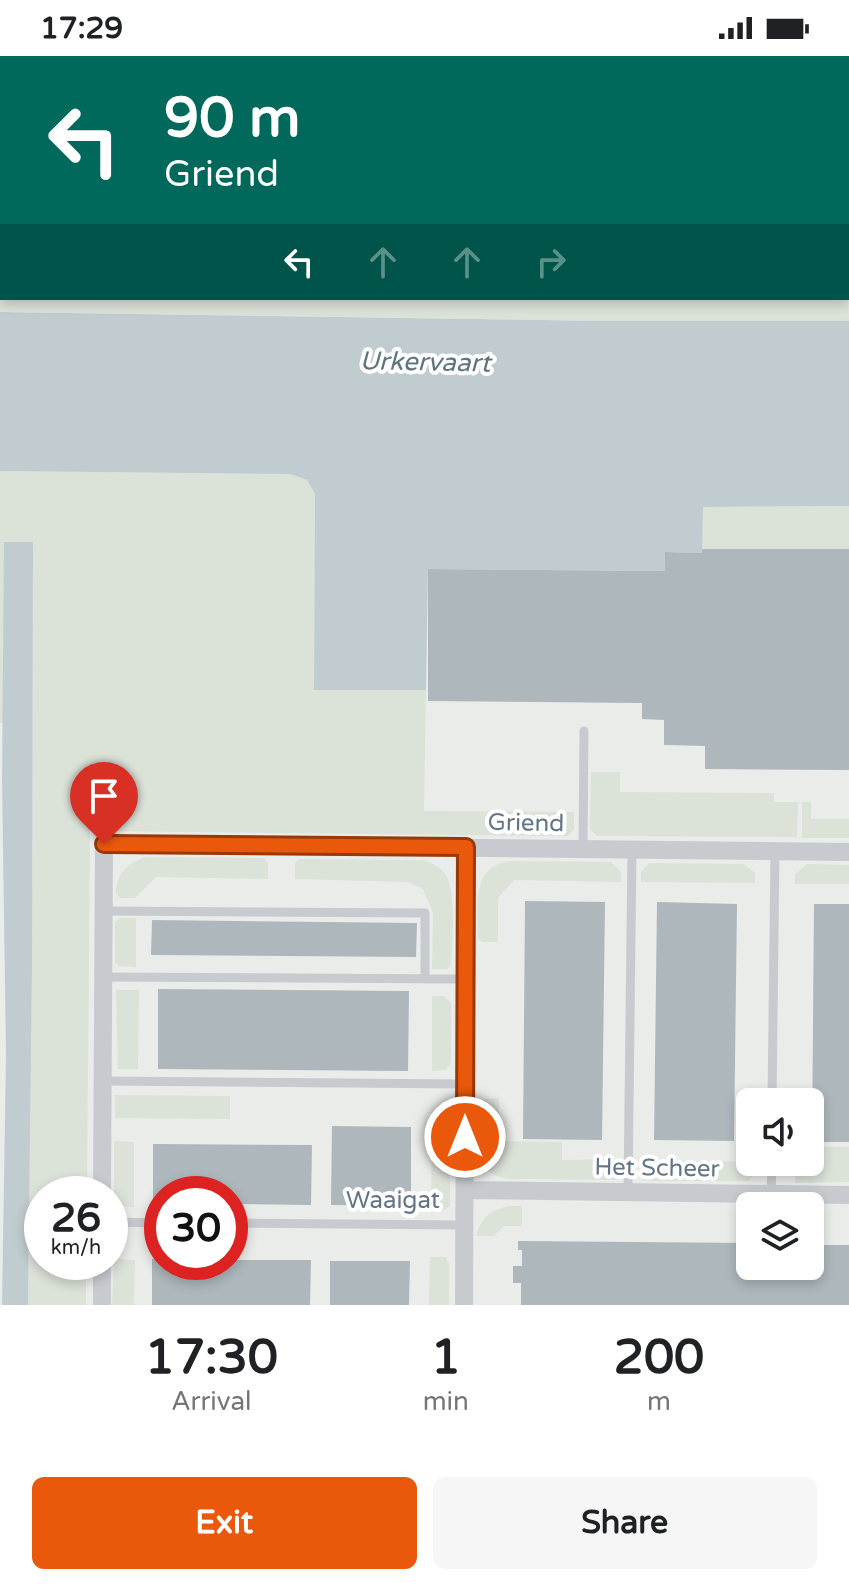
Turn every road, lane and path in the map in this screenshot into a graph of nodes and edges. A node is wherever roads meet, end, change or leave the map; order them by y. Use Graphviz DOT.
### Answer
graph roads {
  1 [pos="584,731"];
  2 [pos="466,847"];
  3 [pos="583,848"];
  4 [pos="632,849"];
  5 [pos="775,851"];
  6 [pos="849,852"];
  7 [pos="103,911"];
  8 [pos="103,977"];
  9 [pos="425,979"];
  10 [pos="466,979"];
  11 [pos="103,1081"];
  12 [pos="465,1084"];
  13 [pos="772,1088"];
  14 [pos="102,1176"];
  15 [pos="465,1190"];
  16 [pos="628,1192"];
  17 [pos="736,1194"];
  18 [pos="824,1195"];
  19 [pos="849,1195"];
  20 [pos="248,1223"];
  21 [pos="465,1225"];
  22 [pos="102,1280"];
  23 [pos="102,1305"];
  24 [pos="464,1305"];
  1 -- 3 [label="lane"];
  2 -- 3 [label="street, Griend"];
  2 -- 7 [label="street, Griend"];
  2 -- 10 [label="street, Waaigat"];
  3 -- 4 [label="street, Griend"];
  4 -- 5 [label="street, Griend"];
  4 -- 16 [label="lane"];
  5 -- 6 [label="street, Griend"];
  5 -- 13 [label="lane"];
  7 -- 8 [label="street, Griend"];
  7 -- 9 [label="lane"];
  8 -- 9 [label="lane"];
  8 -- 11 [label="street, Griend"];
  9 -- 10 [label="lane"];
  10 -- 12 [label="street, Waaigat"];
  11 -- 12 [label="lane"];
  11 -- 14 [label="street, Griend"];
  12 -- 15 [label="street, Waaigat"];
  15 -- 16 [label="street, Het Scheer"];
  15 -- 21 [label="street, Waaigat"];
  16 -- 17 [label="street, Het Scheer"];
  18 -- 19 [label="street, Het Scheer"];
  20 -- 21 [label="lane, Waaigat"];
  21 -- 24 [label="street, Waaigat"];
  22 -- 23 [label="street"];
}
